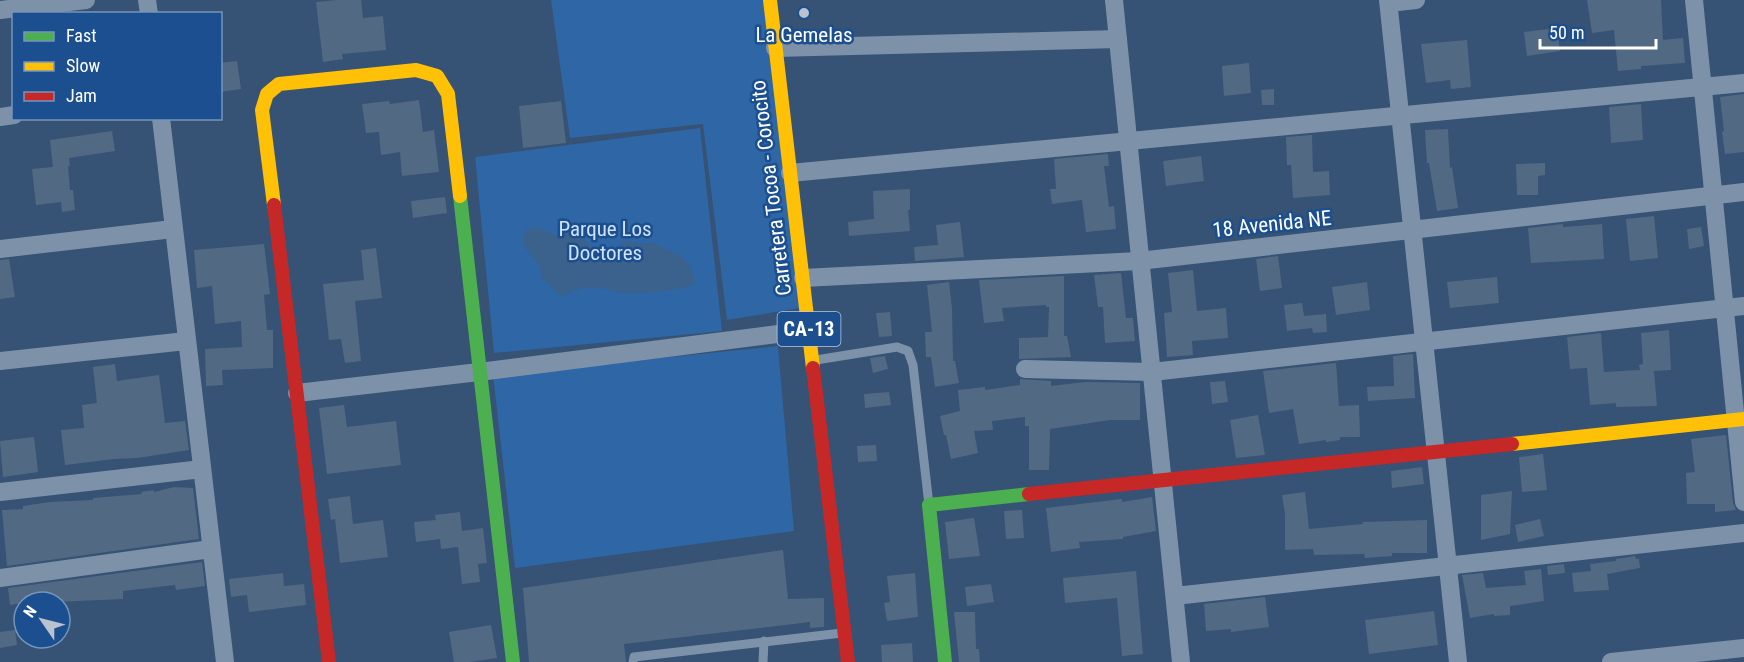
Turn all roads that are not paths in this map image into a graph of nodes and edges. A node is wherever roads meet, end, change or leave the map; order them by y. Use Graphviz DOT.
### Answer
graph roads {
  1 [pos="86,0"];
  2 [pos="770,0"];
  3 [pos="1114,0"];
  4 [pos="1416,0"];
  5 [pos="1694,0"];
  6 [pos="1388,1"];
  7 [pos="0,10"];
  8 [pos="1118,39"];
  9 [pos="775,48"];
  10 [pos="1744,83"];
  11 [pos="1704,88"];
  12 [pos="1401,116"];
  13 [pos="161,120"];
  14 [pos="1128,142"];
  15 [pos="790,173"];
  16 [pos="1744,192"];
  17 [pos="1714,195"];
  18 [pos="173,229"];
  19 [pos="1413,231"];
  20 [pos="0,249"];
  21 [pos="1139,261"];
  22 [pos="803,278"];
  23 [pos="1744,306"];
  24 [pos="1726,308"];
  25 [pos="809,330"];
  26 [pos="186,341"];
  27 [pos="1424,341"];
  28 [pos="0,361"];
  29 [pos="812,361"];
  30 [pos="1024,369"];
  31 [pos="479,372"];
  32 [pos="1152,372"];
  33 [pos="297,393"];
  34 [pos="1740,420"];
  35 [pos="1436,452"];
  36 [pos="202,469"];
  37 [pos="1162,480"];
  38 [pos="0,492"];
  39 [pos="1744,502"];
  40 [pos="929,505"];
  41 [pos="1744,533"];
  42 [pos="211,549"];
  43 [pos="1448,566"];
  44 [pos="0,578"];
  45 [pos="1175,596"];
  46 [pos="844,632"];
  47 [pos="764,641"];
  48 [pos="1744,648"];
  49 [pos="847,661"];
  50 [pos="225,662"];
  51 [pos="329,662"];
  52 [pos="513,662"];
  53 [pos="633,662"];
  54 [pos="763,662"];
  55 [pos="945,662"];
  56 [pos="1181,662"];
  57 [pos="1458,662"];
  58 [pos="1611,662"];
  1 -- 7 [label="street"];
  2 -- 9 [label="street, Carretera Tocoa - Corocito / CA-13"];
  3 -- 8 [label="street"];
  4 -- 6 [label="street"];
  5 -- 11 [label="street"];
  6 -- 12 [label="street"];
  8 -- 9 [label="street"];
  8 -- 14 [label="street"];
  9 -- 15 [label="street, Carretera Tocoa - Corocito / CA-13"];
  10 -- 11 [label="street"];
  11 -- 12 [label="street"];
  11 -- 17 [label="street"];
  12 -- 14 [label="street"];
  12 -- 19 [label="street"];
  13 -- 18 [label="street"];
  14 -- 15 [label="street"];
  14 -- 21 [label="street"];
  15 -- 22 [label="street, Carretera Tocoa - Corocito / CA-13"];
  16 -- 17 [label="street, 18 Avenida NE"];
  17 -- 19 [label="street, 18 Avenida NE"];
  17 -- 24 [label="street"];
  18 -- 20 [label="street"];
  18 -- 26 [label="street"];
  19 -- 21 [label="street, 18 Avenida NE"];
  19 -- 27 [label="street"];
  21 -- 22 [label="street, 18 Avenida NE"];
  21 -- 32 [label="street"];
  22 -- 25 [label="street, Carretera Tocoa - Corocito / CA-13"];
  23 -- 24 [label="street"];
  24 -- 27 [label="street"];
  24 -- 34 [label="street"];
  25 -- 29 [label="street, Carretera Tocoa - Corocito / CA-13"];
  25 -- 31 [label="street"];
  26 -- 28 [label="street"];
  26 -- 36 [label="street"];
  27 -- 32 [label="street"];
  27 -- 35 [label="street"];
  29 -- 40 [label="lane"];
  29 -- 46 [label="street, Carretera Tocoa - Corocito / CA-13"];
  30 -- 32 [label="street"];
  31 -- 33 [label="street"];
  31 -- 33 [label="street"];
  31 -- 52 [label="street"];
  32 -- 37 [label="street"];
  33 -- 51 [label="street"];
  34 -- 35 [label="street"];
  34 -- 39 [label="street"];
  35 -- 37 [label="street"];
  35 -- 43 [label="street"];
  36 -- 38 [label="street"];
  36 -- 42 [label="street"];
  37 -- 40 [label="street"];
  37 -- 45 [label="street"];
  40 -- 55 [label="street"];
  41 -- 43 [label="street"];
  42 -- 44 [label="street"];
  42 -- 50 [label="street"];
  43 -- 45 [label="street"];
  43 -- 57 [label="street"];
  45 -- 56 [label="street"];
  46 -- 47 [label="lane"];
  46 -- 49 [label="street, Carretera Tocoa - Corocito / CA-13"];
  47 -- 53 [label="lane"];
  47 -- 54 [label="lane"];
  48 -- 58 [label="street"];
}
